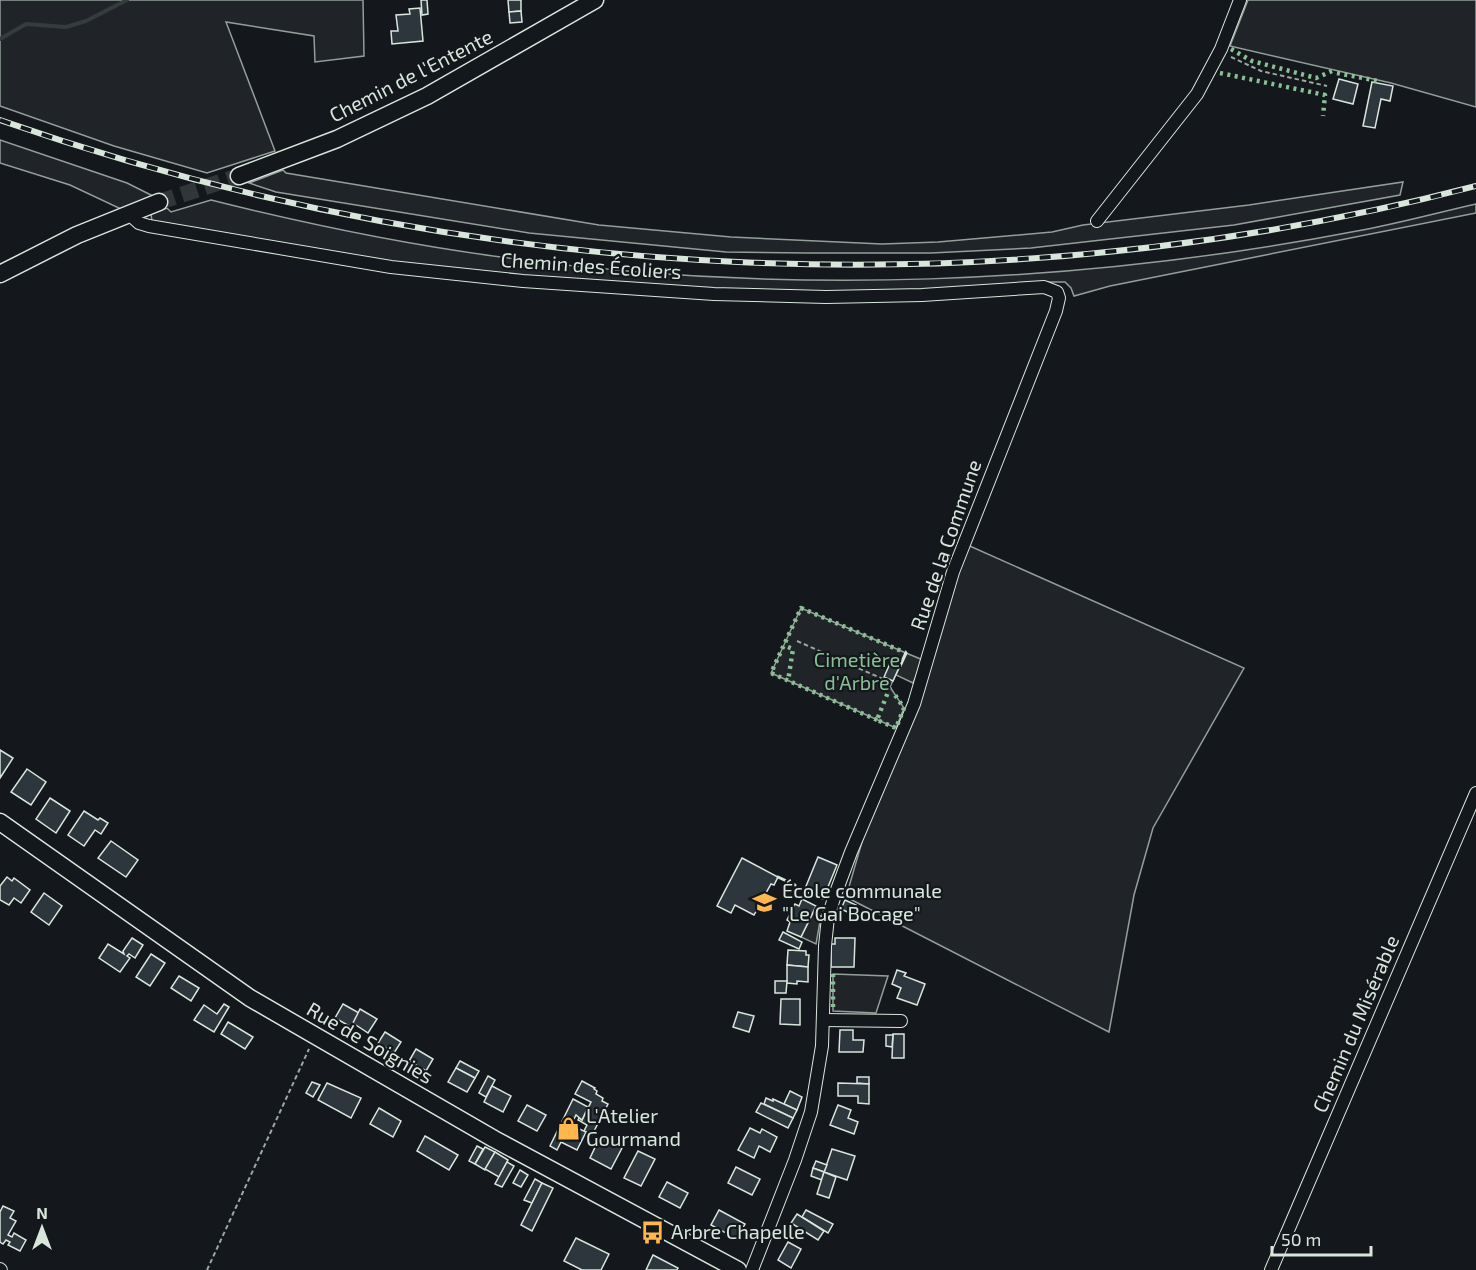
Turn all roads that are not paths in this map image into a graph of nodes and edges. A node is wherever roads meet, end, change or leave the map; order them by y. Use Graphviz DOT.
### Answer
graph roads {
  1 [pos="595,0"];
  2 [pos="1240,0"];
  3 [pos="239,176"];
  4 [pos="159,202"];
  5 [pos="129,214"];
  6 [pos="1097,221"];
  7 [pos="0,274"];
  8 [pos="1057,292"];
  9 [pos="1476,793"];
  10 [pos="0,822"];
  11 [pos="823,1020"];
  12 [pos="901,1021"];
  13 [pos="738,1270"];
  14 [pos="752,1270"];
  15 [pos="1271,1270"];
  1 -- 3 [label="street, Chemin de l'Entente"];
  2 -- 6 [label="street"];
  4 -- 5 [label="street"];
  5 -- 7 [label="street"];
  5 -- 8 [label="street, Chemin des Écoliers"];
  8 -- 11 [label="street, Rue de la Commune"];
  9 -- 15 [label="street, Chemin du Misérable"];
  10 -- 13 [label="street, Rue de Soignies"];
  11 -- 12 [label="street"];
  11 -- 14 [label="street, Rue de la Commune"];
}
